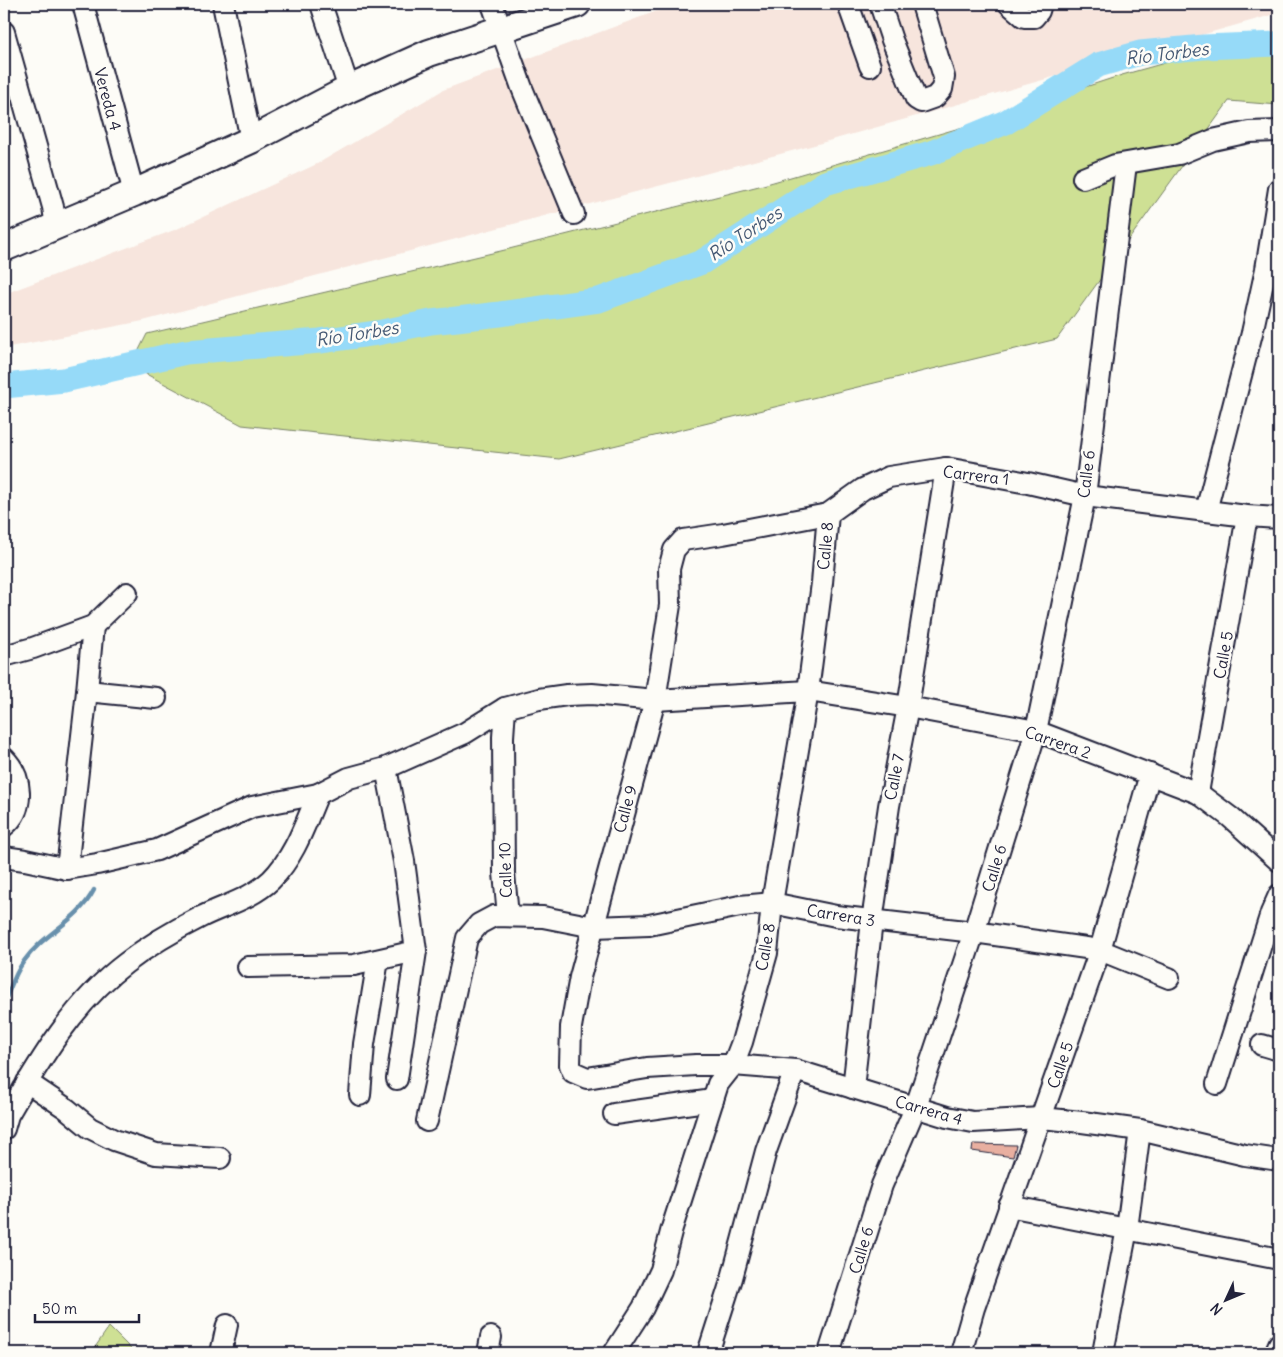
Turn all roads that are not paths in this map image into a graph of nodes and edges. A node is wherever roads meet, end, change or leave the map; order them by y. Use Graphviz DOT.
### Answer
graph roads {
  1 [pos="83,4"];
  2 [pos="223,4"];
  3 [pos="321,4"];
  4 [pos="492,4"];
  5 [pos="577,4"];
  6 [pos="848,4"];
  7 [pos="880,4"];
  8 [pos="922,4"];
  9 [pos="1009,4"];
  10 [pos="1041,4"];
  11 [pos="500,29"];
  12 [pos="4,32"];
  13 [pos="870,66"];
  14 [pos="349,89"];
  15 [pos="1279,132"];
  16 [pos="251,140"];
  17 [pos="1126,164"];
  18 [pos="1083,178"];
  19 [pos="1279,189"];
  20 [pos="134,193"];
  21 [pos="574,214"];
  22 [pos="56,227"];
  23 [pos="4,247"];
  24 [pos="946,468"];
  25 [pos="1085,496"];
  26 [pos="1206,510"];
  27 [pos="828,514"];
  28 [pos="1247,516"];
  29 [pos="1279,518"];
  30 [pos="683,540"];
  31 [pos="127,592"];
  32 [pos="93,626"];
  33 [pos="4,656"];
  34 [pos="88,691"];
  35 [pos="808,691"];
  36 [pos="156,698"];
  37 [pos="655,700"];
  38 [pos="908,707"];
  39 [pos="505,708"];
  40 [pos="1036,731"];
  41 [pos="4,758"];
  42 [pos="386,768"];
  43 [pos="1150,774"];
  44 [pos="1198,793"];
  45 [pos="318,794"];
  46 [pos="4,826"];
  47 [pos="4,857"];
  48 [pos="1279,861"];
  49 [pos="66,869"];
  50 [pos="1279,896"];
  51 [pos="772,903"];
  52 [pos="508,916"];
  53 [pos="872,921"];
  54 [pos="594,927"];
  55 [pos="974,932"];
  56 [pos="1100,950"];
  57 [pos="416,951"];
  58 [pos="378,960"];
  59 [pos="248,967"];
  60 [pos="1170,978"];
  61 [pos="733,1065"];
  62 [pos="795,1070"];
  63 [pos="579,1075"];
  64 [pos="397,1078"];
  65 [pos="27,1082"];
  66 [pos="1218,1084"];
  67 [pos="853,1088"];
  68 [pos="360,1095"];
  69 [pos="713,1100"];
  70 [pos="916,1106"];
  71 [pos="614,1114"];
  72 [pos="1041,1118"];
  73 [pos="427,1121"];
  74 [pos="4,1129"];
  75 [pos="1140,1130"];
  76 [pos="220,1158"];
  77 [pos="1279,1160"];
  78 [pos="1009,1206"];
  79 [pos="1127,1230"];
  80 [pos="1279,1259"];
  81 [pos="227,1325"];
  82 [pos="1279,1344"];
  83 [pos="220,1353"];
  84 [pos="614,1353"];
  85 [pos="708,1353"];
  86 [pos="829,1353"];
  87 [pos="961,1353"];
  88 [pos="1103,1353"];
  89 [pos="1275,1353"];
  1 -- 20 [label="street, Vereda 4"];
  2 -- 16 [label="street"];
  3 -- 14 [label="street"];
  4 -- 11 [label="street"];
  5 -- 11 [label="main road"];
  6 -- 13 [label="street"];
  7 -- 8 [label="street"];
  9 -- 10 [label="street"];
  11 -- 14 [label="main road"];
  11 -- 21 [label="street"];
  12 -- 22 [label="street"];
  14 -- 16 [label="main road"];
  15 -- 17 [label="street"];
  16 -- 20 [label="main road"];
  17 -- 18 [label="street"];
  17 -- 25 [label="street, Calle 6"];
  19 -- 26 [label="street"];
  20 -- 22 [label="main road"];
  22 -- 23 [label="main road"];
  24 -- 25 [label="street, Carrera 1"];
  24 -- 27 [label="street, Carrera 1"];
  24 -- 38 [label="street, Calle 7"];
  25 -- 26 [label="street, Carrera 1"];
  25 -- 40 [label="street, Calle 6"];
  26 -- 28 [label="street, Carrera 1"];
  27 -- 30 [label="street, Carrera 1"];
  27 -- 35 [label="street, Calle 8"];
  28 -- 29 [label="street, Carrera 1"];
  28 -- 44 [label="street, Calle 5"];
  30 -- 37 [label="street, Calle 9"];
  31 -- 32 [label="street"];
  32 -- 33 [label="street"];
  32 -- 34 [label="street"];
  34 -- 36 [label="street"];
  34 -- 49 [label="street"];
  35 -- 37 [label="street, Carrera 2"];
  35 -- 38 [label="street, Carrera 2"];
  35 -- 51 [label="street, Calle 8"];
  37 -- 39 [label="street, Carrera 2"];
  37 -- 54 [label="street, Calle 9"];
  38 -- 40 [label="street, Carrera 2"];
  38 -- 53 [label="street, Calle 7"];
  39 -- 42 [label="street"];
  39 -- 52 [label="street, Calle 10"];
  40 -- 43 [label="street, Carrera 2"];
  40 -- 55 [label="street, Calle 6"];
  41 -- 46 [label="street"];
  42 -- 45 [label="street"];
  42 -- 57 [label="street"];
  43 -- 44 [label="street, Carrera 2"];
  43 -- 56 [label="street, Calle 5"];
  44 -- 48 [label="street, Carrera 2"];
  45 -- 49 [label="street"];
  45 -- 65 [label="street"];
  47 -- 49 [label="street"];
  50 -- 66 [label="street"];
  51 -- 53 [label="street, Carrera 3"];
  51 -- 54 [label="street, Carrera 3"];
  51 -- 61 [label="street, Calle 8"];
  52 -- 54 [label="street, Carrera 3"];
  52 -- 73 [label="street, Calle 10"];
  53 -- 55 [label="street, Carrera 3"];
  53 -- 67 [label="street, Calle 7"];
  54 -- 63 [label="street, Calle 9"];
  55 -- 56 [label="street, Carrera 3"];
  55 -- 70 [label="street, Calle 6"];
  56 -- 60 [label="street, Carrera 3"];
  56 -- 72 [label="street, Calle 5"];
  57 -- 58 [label="street"];
  57 -- 64 [label="street"];
  58 -- 59 [label="street"];
  58 -- 68 [label="street"];
  61 -- 62 [label="street, Carrera 4"];
  61 -- 63 [label="street, Carrera 4"];
  61 -- 69 [label="street, Calle 8"];
  62 -- 67 [label="street, Carrera 4"];
  62 -- 85 [label="street"];
  65 -- 74 [label="street"];
  65 -- 76 [label="street"];
  67 -- 70 [label="street, Carrera 4"];
  69 -- 71 [label="street"];
  69 -- 84 [label="street, Calle 8"];
  70 -- 72 [label="street, Carrera 4"];
  70 -- 86 [label="street, Calle 6"];
  72 -- 75 [label="street, Carrera 4"];
  72 -- 78 [label="street, Calle 5"];
  75 -- 77 [label="street, Carrera 4"];
  75 -- 79 [label="street"];
  78 -- 79 [label="street"];
  78 -- 87 [label="street, Calle 5"];
  79 -- 80 [label="street"];
  79 -- 88 [label="street"];
  81 -- 83 [label="street"];
  82 -- 89 [label="street"];
}
